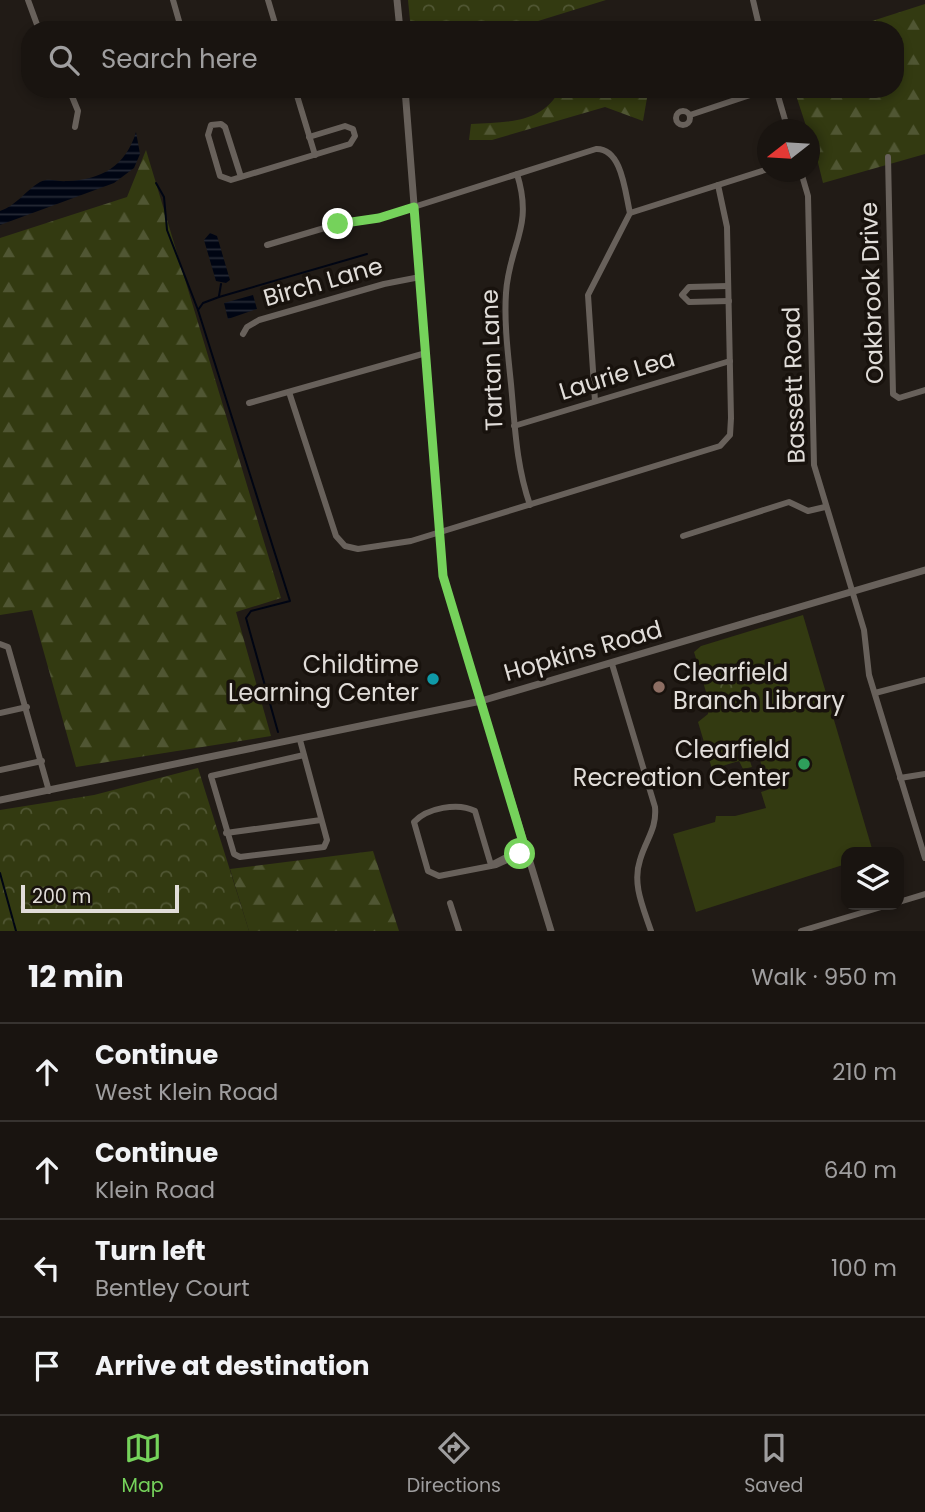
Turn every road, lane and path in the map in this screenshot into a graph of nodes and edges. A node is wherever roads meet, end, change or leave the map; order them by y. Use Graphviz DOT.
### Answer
graph roads {
  1 [pos="28,0"];
  2 [pos="173,0"];
  3 [pos="268,0"];
  4 [pos="397,0"];
  5 [pos="753,0"];
  6 [pos="36,21"];
  7 [pos="178,21"];
  8 [pos="274,21"];
  9 [pos="399,21"];
  10 [pos="758,21"];
  11 [pos="73,98"];
  12 [pos="298,98"];
  13 [pos="406,98"];
  14 [pos="741,98"];
  15 [pos="779,98"];
  16 [pos="690,115"];
  17 [pos="785,119"];
  18 [pos="75,127"];
  19 [pos="309,137"];
  20 [pos="315,155"];
  21 [pos="888,157"];
  22 [pos="757,173"];
  23 [pos="517,174"];
  24 [pos="241,177"];
  25 [pos="804,182"];
  26 [pos="718,185"];
  27 [pos="414,207"];
  28 [pos="630,213"];
  29 [pos="267,245"];
  30 [pos="420,278"];
  31 [pos="729,286"];
  32 [pos="729,301"];
  33 [pos="243,334"];
  34 [pos="426,353"];
  35 [pos="730,361"];
  36 [pos="925,390"];
  37 [pos="289,391"];
  38 [pos="595,401"];
  39 [pos="249,403"];
  40 [pos="514,426"];
  41 [pos="530,505"];
  42 [pos="825,507"];
  43 [pos="440,533"];
  44 [pos="683,536"];
  45 [pos="925,570"];
  46 [pos="852,592"];
  47 [pos="0,644"];
  48 [pos="612,664"];
  49 [pos="925,680"];
  50 [pos="874,693"];
  51 [pos="481,701"];
  52 [pos="27,708"];
  53 [pos="0,713"];
  54 [pos="300,740"];
  55 [pos="304,755"];
  56 [pos="42,761"];
  57 [pos="0,770"];
  58 [pos="925,774"];
  59 [pos="900,778"];
  60 [pos="49,791"];
  61 [pos="0,800"];
  62 [pos="321,820"];
  63 [pos="226,833"];
  64 [pos="523,853"];
  65 [pos="925,858"];
  66 [pos="491,865"];
  67 [pos="925,894"];
  68 [pos="904,900"];
  69 [pos="450,903"];
  70 [pos="871,910"];
  71 [pos="459,931"];
  72 [pos="551,931"];
  73 [pos="650,931"];
  74 [pos="801,931"];
  1 -- 6 [label="street"];
  2 -- 7 [label="street"];
  3 -- 8 [label="street"];
  4 -- 9 [label="street"];
  5 -- 10 [label="street"];
  11 -- 18 [label="street"];
  12 -- 19 [label="street"];
  13 -- 27 [label="street"];
  14 -- 16 [label="street"];
  15 -- 17 [label="street"];
  19 -- 20 [label="street"];
  19 -- 20 [label="street"];
  20 -- 24 [label="street"];
  21 -- 36 [label="street, Oakbrook Drive"];
  22 -- 26 [label="street"];
  23 -- 27 [label="street"];
  23 -- 28 [label="street"];
  23 -- 40 [label="street, Tartan Lane"];
  24 -- 24 [label="street"];
  25 -- 42 [label="street, Bassett Road"];
  26 -- 28 [label="street"];
  26 -- 31 [label="street"];
  27 -- 29 [label="street"];
  27 -- 30 [label="street"];
  28 -- 38 [label="street"];
  30 -- 33 [label="street, Birch Lane"];
  30 -- 34 [label="street"];
  31 -- 32 [label="street"];
  31 -- 32 [label="street"];
  32 -- 35 [label="street"];
  34 -- 37 [label="street"];
  34 -- 43 [label="street"];
  35 -- 38 [label="street, Laurie Lea"];
  35 -- 41 [label="street"];
  37 -- 39 [label="street"];
  37 -- 43 [label="street"];
  38 -- 40 [label="street, Laurie Lea"];
  40 -- 41 [label="street, Tartan Lane"];
  41 -- 43 [label="street"];
  42 -- 44 [label="street"];
  42 -- 46 [label="street, Bassett Road"];
  43 -- 51 [label="street"];
  45 -- 46 [label="street, Hopkins Road"];
  46 -- 48 [label="street, Hopkins Road"];
  46 -- 50 [label="street, Bassett Road"];
  47 -- 52 [label="street"];
  48 -- 51 [label="street, Hopkins Road"];
  48 -- 73 [label="street"];
  49 -- 50 [label="street"];
  50 -- 59 [label="street, Bassett Road"];
  51 -- 54 [label="street, Hopkins Road"];
  51 -- 64 [label="street"];
  52 -- 53 [label="street"];
  52 -- 56 [label="street"];
  54 -- 55 [label="street"];
  54 -- 60 [label="street, Hopkins Road"];
  55 -- 62 [label="street"];
  55 -- 63 [label="street"];
  56 -- 57 [label="street"];
  56 -- 60 [label="street"];
  58 -- 59 [label="street"];
  59 -- 65 [label="street, Bassett Road"];
  60 -- 61 [label="street, Hopkins Road"];
  62 -- 63 [label="street"];
  62 -- 63 [label="street"];
  64 -- 66 [label="street"];
  64 -- 72 [label="street"];
  66 -- 66 [label="street"];
  67 -- 68 [label="street"];
  69 -- 71 [label="street"];
  70 -- 74 [label="street"];
}
